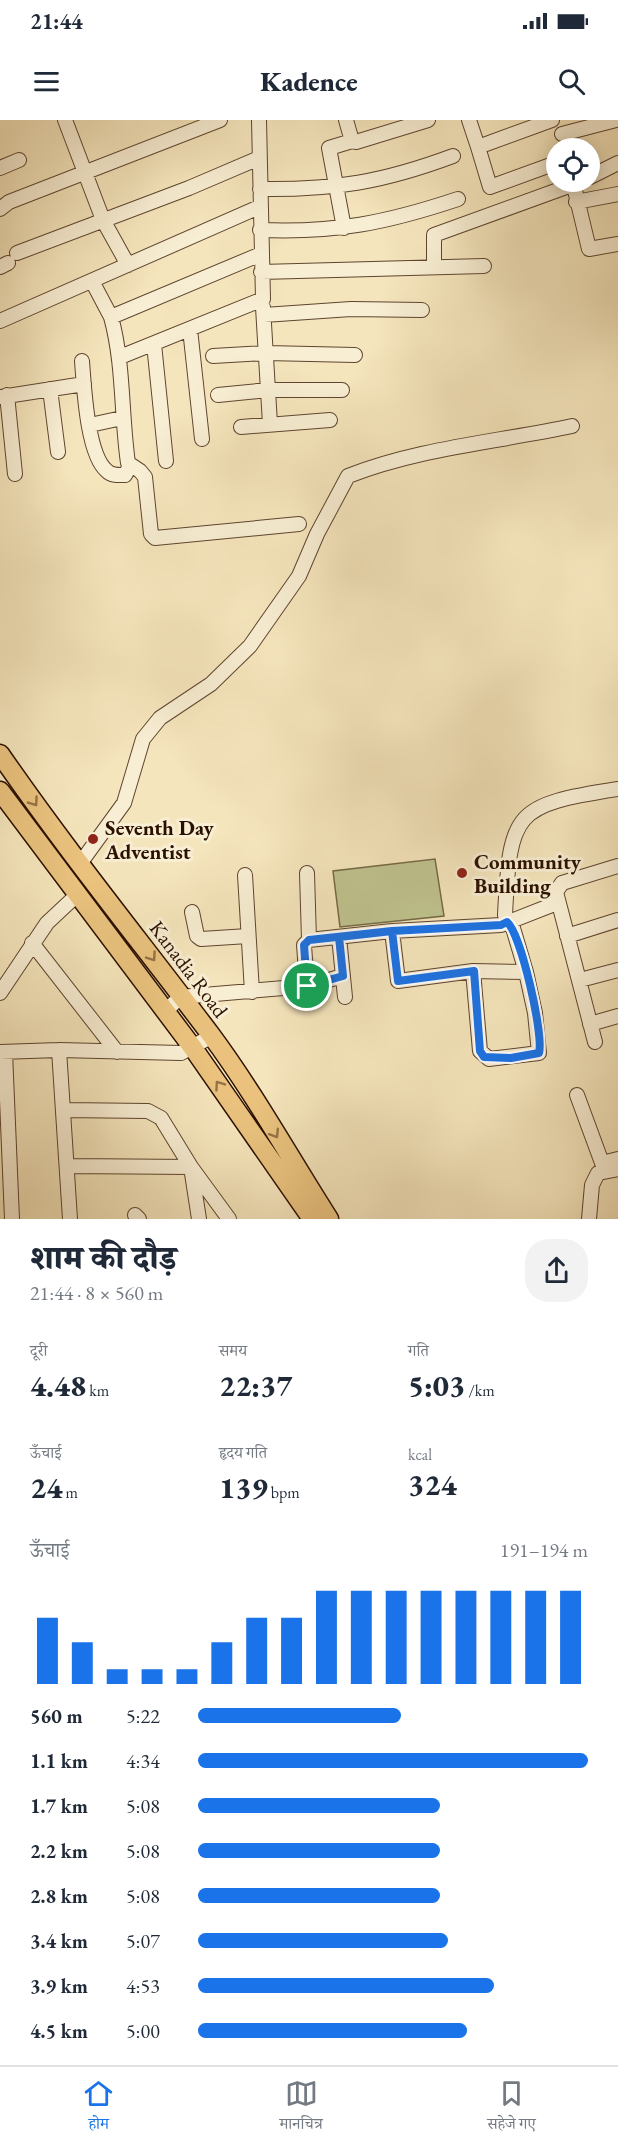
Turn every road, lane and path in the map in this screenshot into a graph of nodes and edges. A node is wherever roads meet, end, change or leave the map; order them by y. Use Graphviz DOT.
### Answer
graph roads {
  1 [pos="65,120"];
  2 [pos="220,120"];
  3 [pos="259,120"];
  4 [pos="346,120"];
  5 [pos="428,120"];
  6 [pos="469,120"];
  7 [pos="552,120"];
  8 [pos="616,120"];
  9 [pos="560,127"];
  10 [pos="351,141"];
  11 [pos="478,147"];
  12 [pos="453,156"];
  13 [pos="259,158"];
  14 [pos="19,160"];
  15 [pos="618,163"];
  16 [pos="546,167"];
  17 [pos="0,168"];
  18 [pos="600,172"];
  19 [pos="85,173"];
  20 [pos="335,188"];
  21 [pos="260,189"];
  22 [pos="551,192"];
  23 [pos="576,192"];
  24 [pos="618,194"];
  25 [pos="458,199"];
  26 [pos="576,202"];
  27 [pos="259,207"];
  28 [pos="0,209"];
  29 [pos="103,220"];
  30 [pos="344,228"];
  31 [pos="260,230"];
  32 [pos="618,244"];
  33 [pos="261,254"];
  34 [pos="8,261"];
  35 [pos="128,265"];
  36 [pos="434,266"];
  37 [pos="484,266"];
  38 [pos="261,272"];
  39 [pos="92,281"];
  40 [pos="263,299"];
  41 [pos="422,310"];
  42 [pos="264,315"];
  43 [pos="111,316"];
  44 [pos="0,321"];
  45 [pos="190,329"];
  46 [pos="154,344"];
  47 [pos="266,353"];
  48 [pos="355,355"];
  49 [pos="213,356"];
  50 [pos="120,357"];
  51 [pos="82,361"];
  52 [pos="84,384"];
  53 [pos="50,389"];
  54 [pos="268,390"];
  55 [pos="342,390"];
  56 [pos="218,395"];
  57 [pos="4,396"];
  58 [pos="122,418"];
  59 [pos="330,420"];
  60 [pos="90,424"];
  61 [pos="270,424"];
  62 [pos="572,426"];
  63 [pos="241,427"];
  64 [pos="202,439"];
  65 [pos="58,452"];
  66 [pos="166,461"];
  67 [pos="130,466"];
  68 [pos="15,474"];
  69 [pos="299,524"];
  70 [pos="0,754"];
  71 [pos="618,789"];
  72 [pos="0,791"];
  73 [pos="79,865"];
  74 [pos="618,866"];
  75 [pos="307,873"];
  76 [pos="245,874"];
  77 [pos="78,894"];
  78 [pos="557,903"];
  79 [pos="192,912"];
  80 [pos="618,920"];
  81 [pos="507,922"];
  82 [pos="392,931"];
  83 [pos="248,936"];
  84 [pos="567,936"];
  85 [pos="339,937"];
  86 [pos="309,940"];
  87 [pos="32,943"];
  88 [pos="618,970"];
  89 [pos="474,971"];
  90 [pos="526,972"];
  91 [pos="343,976"];
  92 [pos="580,980"];
  93 [pos="307,986"];
  94 [pos="252,992"];
  95 [pos="0,993"];
  96 [pos="180,997"];
  97 [pos="345,998"];
  98 [pos="166,1011"];
  99 [pos="618,1016"];
  100 [pos="590,1024"];
  101 [pos="212,1036"];
  102 [pos="595,1042"];
  103 [pos="193,1048"];
  104 [pos="59,1050"];
  105 [pos="2,1052"];
  106 [pos="117,1052"];
  107 [pos="577,1095"];
  108 [pos="253,1098"];
  109 [pos="236,1109"];
  110 [pos="63,1110"];
  111 [pos="4,1112"];
  112 [pos="618,1159"];
  113 [pos="67,1166"];
  114 [pos="191,1167"];
  115 [pos="608,1168"];
  116 [pos="5,1169"];
  117 [pos="311,1209"];
  118 [pos="12,1219"];
  119 [pos="70,1219"];
  120 [pos="199,1219"];
  121 [pos="229,1219"];
  122 [pos="329,1219"];
  123 [pos="589,1219"];
  1 -- 19 [label="street"];
  2 -- 19 [label="street"];
  3 -- 13 [label="street"];
  4 -- 10 [label="street"];
  5 -- 10 [label="street"];
  6 -- 11 [label="street"];
  7 -- 11 [label="street"];
  8 -- 9 [label="street"];
  10 -- 20 [label="street"];
  11 -- 16 [label="street"];
  12 -- 20 [label="street"];
  13 -- 21 [label="street"];
  13 -- 29 [label="street"];
  14 -- 17 [label="street"];
  15 -- 18 [label="street"];
  19 -- 28 [label="street"];
  19 -- 29 [label="street"];
  20 -- 21 [label="street"];
  20 -- 30 [label="street"];
  21 -- 27 [label="street"];
  22 -- 36 [label="street"];
  23 -- 26 [label="street"];
  24 -- 26 [label="street"];
  25 -- 30 [label="street"];
  26 -- 32 [label="street"];
  27 -- 31 [label="street"];
  27 -- 35 [label="street"];
  29 -- 34 [label="street"];
  29 -- 35 [label="street"];
  30 -- 31 [label="street"];
  31 -- 33 [label="street"];
  33 -- 38 [label="street"];
  33 -- 43 [label="street"];
  35 -- 39 [label="street"];
  36 -- 37 [label="street"];
  36 -- 38 [label="street"];
  38 -- 40 [label="street"];
  39 -- 43 [label="street"];
  39 -- 44 [label="street"];
  40 -- 42 [label="street"];
  40 -- 45 [label="street"];
  41 -- 42 [label="street"];
  42 -- 47 [label="street"];
  43 -- 50 [label="street"];
  45 -- 46 [label="street"];
  45 -- 64 [label="street"];
  46 -- 50 [label="street"];
  46 -- 66 [label="street"];
  47 -- 48 [label="street"];
  47 -- 49 [label="street"];
  47 -- 54 [label="street"];
  50 -- 58 [label="street"];
  51 -- 52 [label="street"];
  52 -- 53 [label="street"];
  52 -- 60 [label="street"];
  53 -- 57 [label="street"];
  53 -- 65 [label="street"];
  54 -- 55 [label="street"];
  54 -- 56 [label="street"];
  54 -- 61 [label="street"];
  57 -- 68 [label="street"];
  58 -- 60 [label="street"];
  58 -- 67 [label="street"];
  59 -- 61 [label="street"];
  60 -- 67 [label="street"];
  61 -- 63 [label="street"];
  62 -- 73 [label="street"];
  67 -- 69 [label="street"];
  70 -- 73 [label="main road, Kanadia Road, one-way"];
  71 -- 81 [label="street"];
  72 -- 77 [label="main road, Kanadia Road"];
  73 -- 96 [label="main road, Kanadia Road, one-way"];
  74 -- 78 [label="street"];
  75 -- 86 [label="street"];
  76 -- 83 [label="street"];
  77 -- 87 [label="street"];
  77 -- 98 [label="main road, Kanadia Road"];
  78 -- 81 [label="street"];
  78 -- 84 [label="street"];
  79 -- 83 [label="street"];
  80 -- 84 [label="street"];
  81 -- 82 [label="street"];
  81 -- 90 [label="street"];
  82 -- 85 [label="street"];
  82 -- 89 [label="street"];
  83 -- 94 [label="street"];
  84 -- 92 [label="street"];
  85 -- 86 [label="street"];
  85 -- 91 [label="street"];
  86 -- 93 [label="street"];
  87 -- 95 [label="street"];
  87 -- 106 [label="street"];
  88 -- 92 [label="street"];
  89 -- 90 [label="street"];
  89 -- 90 [label="street"];
  91 -- 93 [label="street"];
  91 -- 97 [label="street"];
  92 -- 100 [label="street"];
  93 -- 94 [label="street"];
  94 -- 96 [label="street"];
  96 -- 98 [label="street"];
  96 -- 101 [label="main road, Kanadia Road"];
  98 -- 103 [label="main road, Kanadia Road"];
  99 -- 100 [label="street"];
  100 -- 102 [label="street"];
  101 -- 103 [label="street"];
  101 -- 108 [label="main road, Kanadia Road"];
  103 -- 106 [label="street"];
  109 -- 103 [label="main road, Kanadia Road, one-way"];
  104 -- 105 [label="street"];
  104 -- 106 [label="street"];
  104 -- 110 [label="street"];
  105 -- 111 [label="street"];
  107 -- 115 [label="street"];
  108 -- 109 [label="main road"];
  108 -- 117 [label="main road, Kanadia Road, one-way"];
  109 -- 117 [label="main road, Kanadia Road"];
  110 -- 113 [label="street"];
  110 -- 114 [label="street"];
  111 -- 116 [label="street"];
  112 -- 115 [label="street"];
  113 -- 114 [label="street"];
  113 -- 119 [label="street"];
  114 -- 120 [label="street"];
  114 -- 121 [label="street"];
  115 -- 123 [label="street"];
  116 -- 118 [label="street"];
  117 -- 122 [label="main road, Kanadia Road"];
}
